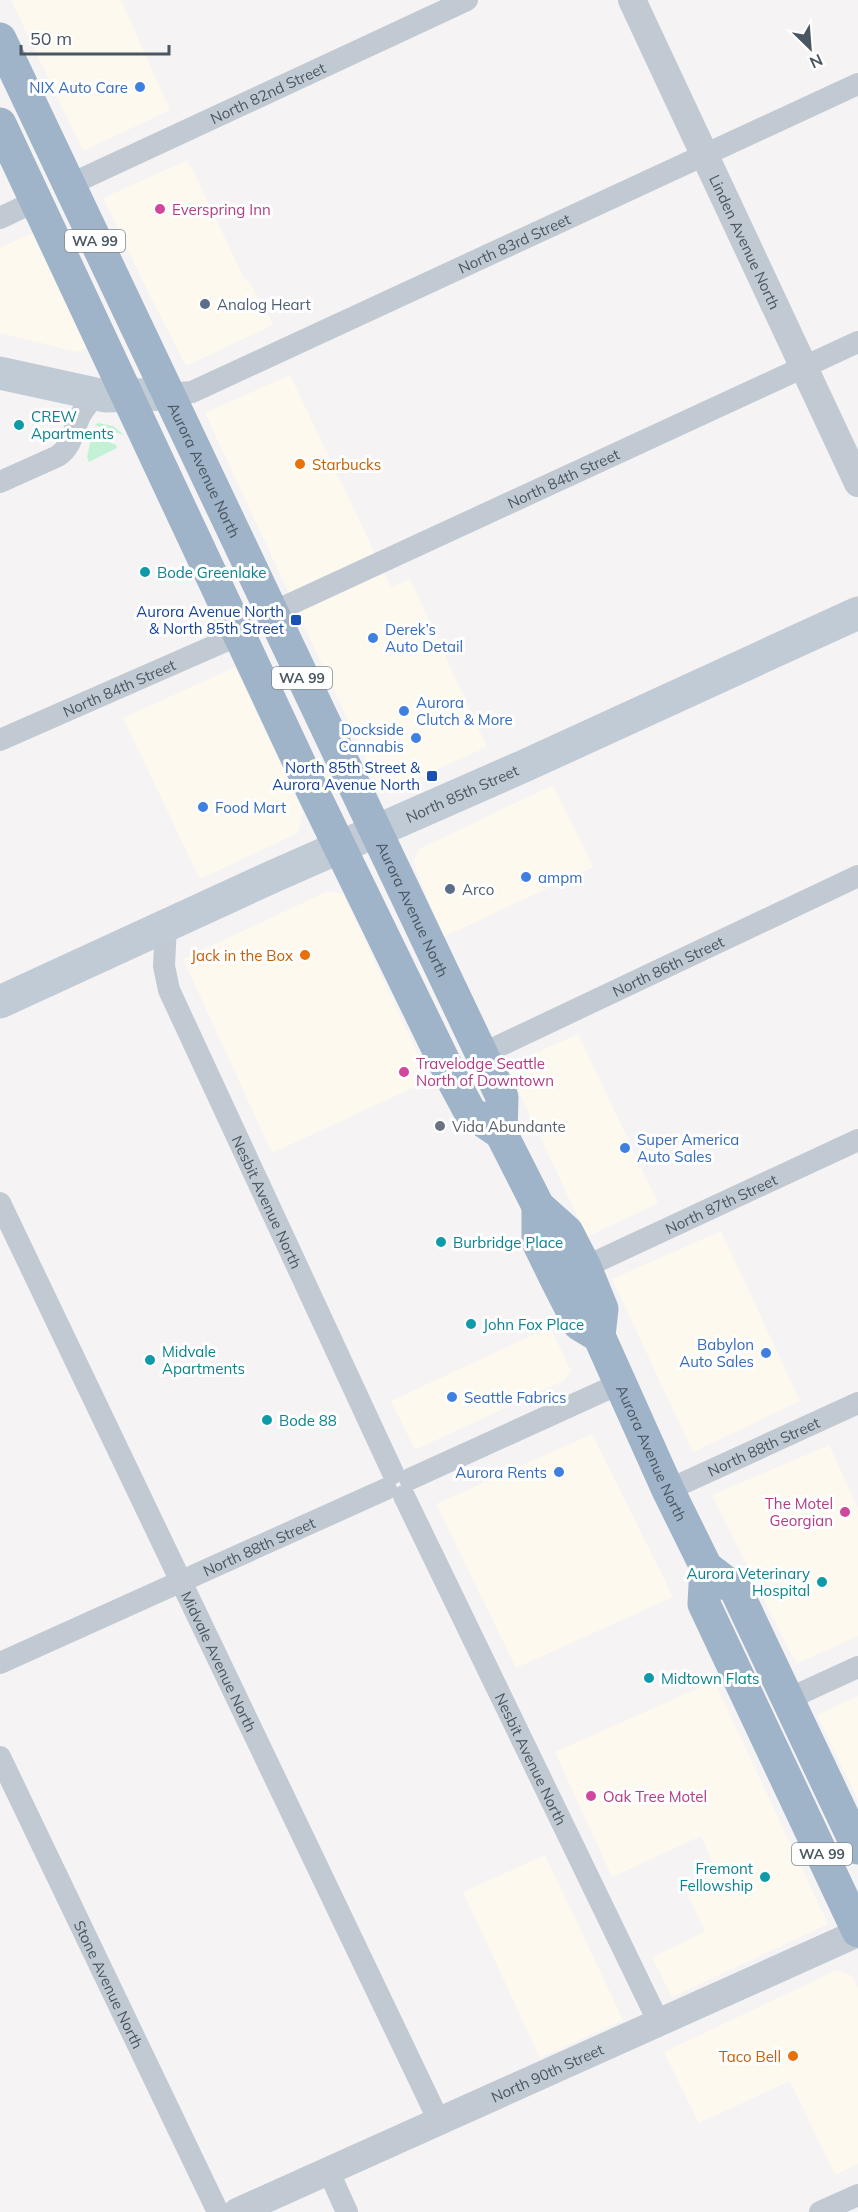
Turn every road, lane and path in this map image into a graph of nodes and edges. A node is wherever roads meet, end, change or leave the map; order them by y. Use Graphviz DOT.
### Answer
graph roads {
  1 [pos="467,0"];
  2 [pos="632,0"];
  3 [pos="0,39"];
  4 [pos="858,84"];
  5 [pos="0,124"];
  6 [pos="704,156"];
  7 [pos="69,185"];
  8 [pos="36,201"];
  9 [pos="0,218"];
  10 [pos="858,342"];
  11 [pos="804,367"];
  12 [pos="0,373"];
  13 [pos="96,394"];
  14 [pos="167,394"];
  15 [pos="128,396"];
  16 [pos="0,482"];
  17 [pos="858,483"];
  18 [pos="284,607"];
  19 [pos="858,613"];
  20 [pos="239,635"];
  21 [pos="0,740"];
  22 [pos="376,832"];
  23 [pos="340,848"];
  24 [pos="858,876"];
  25 [pos="166,926"];
  26 [pos="0,1002"];
  27 [pos="480,1055"];
  28 [pos="501,1133"];
  29 [pos="858,1140"];
  30 [pos="0,1203"];
  31 [pos="538,1206"];
  32 [pos="585,1267"];
  33 [pos="598,1335"];
  34 [pos="621,1383"];
  35 [pos="858,1403"];
  36 [pos="398,1484"];
  37 [pos="669,1490"];
  38 [pos="706,1568"];
  39 [pos="180,1582"];
  40 [pos="0,1663"];
  41 [pos="858,1667"];
  42 [pos="786,1700"];
  43 [pos="0,1757"];
  44 [pos="858,1848"];
  45 [pos="858,1932"];
  46 [pos="659,2023"];
  47 [pos="439,2121"];
  48 [pos="328,2172"];
  49 [pos="858,2195"];
  50 [pos="218,2212"];
  51 [pos="237,2212"];
  52 [pos="347,2212"];
  53 [pos="820,2212"];
  1 -- 7 [label="street, North 82nd Street"];
  2 -- 6 [label="street, Linden Avenue North"];
  3 -- 7 [label="highway, Aurora Avenue North / WA 99"];
  4 -- 6 [label="street, North 83rd Street"];
  5 -- 8 [label="highway, Aurora Avenue North / WA 99"];
  6 -- 11 [label="street, Linden Avenue North"];
  6 -- 14 [label="street, North 83rd Street"];
  7 -- 14 [label="highway, Aurora Avenue North / WA 99"];
  8 -- 9 [label="street"];
  8 -- 15 [label="highway, Aurora Avenue North / WA 99"];
  10 -- 11 [label="street, North 84th Street"];
  11 -- 17 [label="street, Linden Avenue North"];
  11 -- 18 [label="street, North 84th Street"];
  12 -- 13 [label="main road"];
  13 -- 15 [label="main road"];
  13 -- 16 [label="street"];
  14 -- 15 [label="main road"];
  14 -- 18 [label="highway, Aurora Avenue North / WA 99"];
  15 -- 20 [label="highway, Aurora Avenue North / WA 99"];
  18 -- 22 [label="highway, Aurora Avenue North / WA 99"];
  19 -- 22 [label="main road, North 85th Street"];
  20 -- 21 [label="street, North 84th Street"];
  20 -- 23 [label="highway, Aurora Avenue North / WA 99"];
  22 -- 23 [label="main road, North 85th Street"];
  22 -- 27 [label="highway, Aurora Avenue North / WA 99"];
  23 -- 25 [label="main road, North 85th Street"];
  23 -- 28 [label="highway, Aurora Avenue North / WA 99"];
  24 -- 27 [label="street, North 86th Street"];
  25 -- 26 [label="main road, North 85th Street"];
  25 -- 36 [label="street, Nesbit Avenue North"];
  27 -- 28 [label="highway, Aurora Avenue North / WA 99"];
  28 -- 31 [label="highway, Aurora Avenue North / WA 99"];
  29 -- 32 [label="street, North 87th Street"];
  30 -- 39 [label="street, Midvale Avenue North"];
  31 -- 32 [label="highway, Aurora Avenue North / WA 99"];
  31 -- 33 [label="highway, Aurora Avenue North / WA 99"];
  32 -- 33 [label="highway, Aurora Avenue North / WA 99"];
  33 -- 34 [label="highway, Aurora Avenue North / WA 99"];
  34 -- 36 [label="street, North 88th Street"];
  34 -- 37 [label="highway, Aurora Avenue North / WA 99"];
  35 -- 37 [label="street, North 88th Street"];
  36 -- 39 [label="street, North 88th Street"];
  36 -- 46 [label="street, Nesbit Avenue North"];
  37 -- 38 [label="highway, Aurora Avenue North / WA 99"];
  38 -- 42 [label="highway, Aurora Avenue North / WA 99"];
  38 -- 45 [label="highway, Aurora Avenue North / WA 99"];
  39 -- 40 [label="street, North 88th Street"];
  39 -- 47 [label="street, Midvale Avenue North"];
  41 -- 42 [label="street"];
  42 -- 44 [label="highway, Aurora Avenue North / WA 99"];
  43 -- 50 [label="street, Stone Avenue North"];
  45 -- 46 [label="street, North 90th Street"];
  46 -- 47 [label="street, North 90th Street"];
  47 -- 48 [label="street, North 90th Street"];
  48 -- 51 [label="street, North 90th Street"];
  48 -- 52 [label="street"];
  49 -- 53 [label="street"];
}
